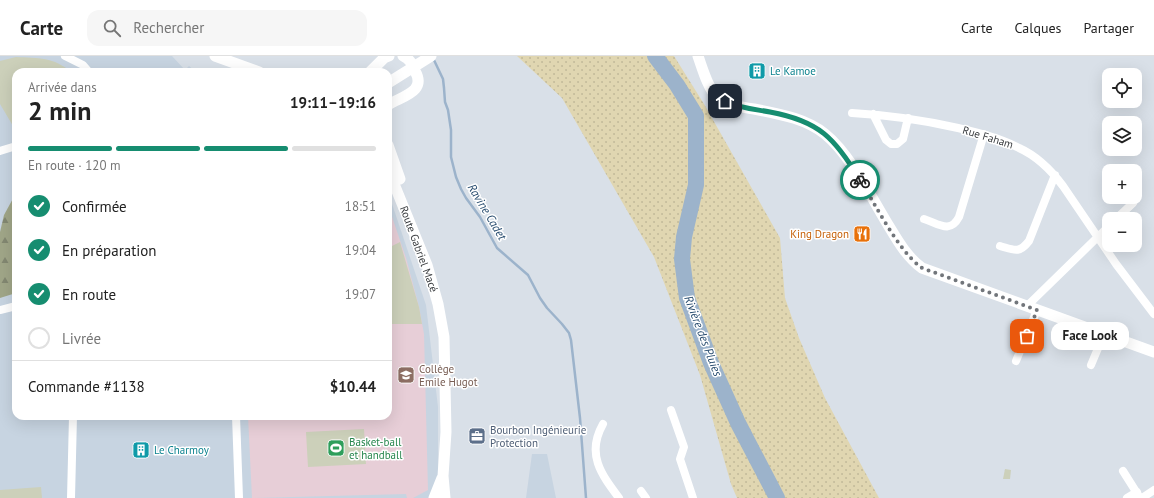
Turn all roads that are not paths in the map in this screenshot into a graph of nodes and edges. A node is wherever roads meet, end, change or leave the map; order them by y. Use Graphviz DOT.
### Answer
graph roads {
  1 [pos="65,56"];
  2 [pos="215,56"];
  3 [pos="389,56"];
  4 [pos="403,56"];
  5 [pos="431,56"];
  6 [pos="698,56"];
  7 [pos="86,68"];
  8 [pos="248,68"];
  9 [pos="374,68"];
  10 [pos="392,80"];
  11 [pos="392,103"];
  12 [pos="852,113"];
  13 [pos="873,114"];
  14 [pos="908,118"];
  15 [pos="984,134"];
  16 [pos="12,147"];
  17 [pos="0,151"];
  18 [pos="392,156"];
  19 [pos="1055,175"];
  20 [pos="392,178"];
  21 [pos="1132,204"];
  22 [pos="1123,212"];
  23 [pos="409,218"];
  24 [pos="924,219"];
  25 [pos="1102,232"];
  26 [pos="1097,237"];
  27 [pos="1000,246"];
  28 [pos="12,307"];
  29 [pos="1032,308"];
  30 [pos="0,310"];
  31 [pos="1154,314"];
  32 [pos="1104,334"];
  33 [pos="1154,352"];
  34 [pos="1016,361"];
  35 [pos="1091,364"];
  36 [pos="671,410"];
  37 [pos="73,420"];
  38 [pos="236,420"];
  39 [pos="603,424"];
  40 [pos="1123,471"];
  41 [pos="443,476"];
  42 [pos="1154,490"];
  43 [pos="1140,496"];
  44 [pos="71,498"];
  45 [pos="239,498"];
  46 [pos="434,498"];
  47 [pos="445,498"];
  48 [pos="619,498"];
  49 [pos="692,498"];
  50 [pos="1127,498"];
  1 -- 7 [label="street"];
  2 -- 8 [label="main road"];
  3 -- 9 [label="main road"];
  4 -- 11 [label="main road"];
  5 -- 10 [label="main road"];
  6 -- 29 [label="main road"];
  12 -- 13 [label="street, Rue Faham"];
  13 -- 14 [label="street, Rue Faham"];
  13 -- 14 [label="street"];
  14 -- 15 [label="street, Rue Faham"];
  15 -- 19 [label="street, Rue Faham"];
  15 -- 24 [label="street"];
  16 -- 17 [label="street"];
  18 -- 23 [label="main road"];
  19 -- 26 [label="street, Rue Faham"];
  19 -- 27 [label="street"];
  20 -- 23 [label="main road, Route Gabriel Macé"];
  21 -- 22 [label="street"];
  23 -- 41 [label="main road, Route Gabriel Macé"];
  25 -- 26 [label="street"];
  26 -- 29 [label="street"];
  26 -- 31 [label="street, Rue Faham"];
  28 -- 30 [label="street"];
  29 -- 32 [label="main road"];
  29 -- 34 [label="street"];
  32 -- 33 [label="main road"];
  32 -- 35 [label="street"];
  36 -- 49 [label="street"];
  37 -- 44 [label="street"];
  38 -- 45 [label="street"];
  39 -- 48 [label="street"];
  40 -- 43 [label="street"];
  41 -- 46 [label="main road, Route Gabriel Macé"];
  41 -- 47 [label="main road, Route Gabriel Macé"];
  42 -- 43 [label="street"];
  43 -- 50 [label="street"];
}
